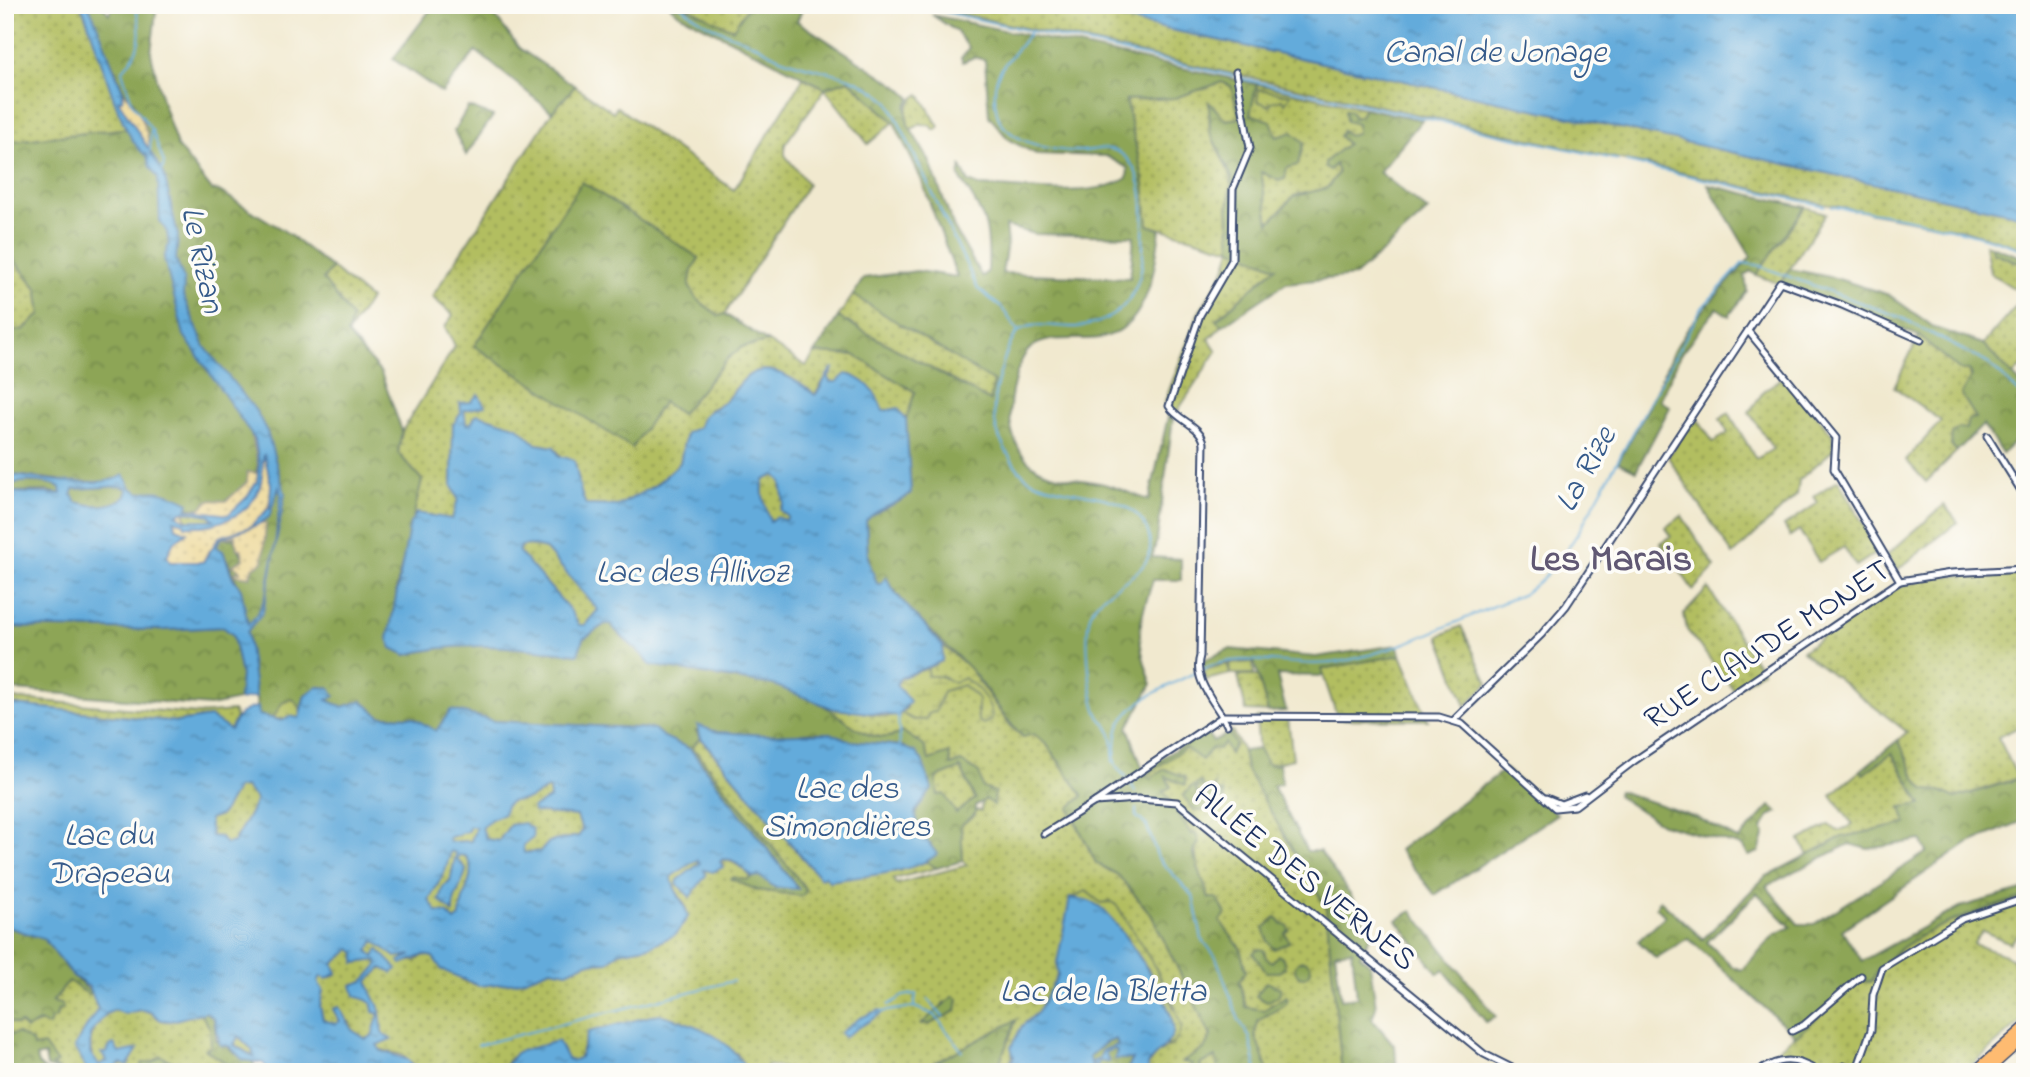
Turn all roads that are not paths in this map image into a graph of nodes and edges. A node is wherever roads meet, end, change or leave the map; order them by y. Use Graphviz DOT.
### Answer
graph roads {
  1 [pos="1236,72"];
  2 [pos="1748,331"];
  3 [pos="1921,340"];
  4 [pos="1987,436"];
  5 [pos="2025,497"];
  6 [pos="2025,569"];
  7 [pos="1900,582"];
  8 [pos="1223,716"];
  9 [pos="1454,720"];
  10 [pos="1227,725"];
  11 [pos="2025,744"];
  12 [pos="2025,756"];
  13 [pos="1095,802"];
  14 [pos="1044,834"];
  15 [pos="2025,898"];
  16 [pos="1861,976"];
  17 [pos="2025,1028"];
  18 [pos="1793,1031"];
  19 [pos="2025,1037"];
  20 [pos="1853,1070"];
  21 [pos="1817,1071"];
  22 [pos="1830,1071"];
  23 [pos="1520,1072"];
  24 [pos="1758,1072"];
  25 [pos="1975,1072"];
  26 [pos="1985,1072"];
  1 -- 8 [label="street"];
  2 -- 3 [label="street"];
  2 -- 7 [label="street"];
  2 -- 9 [label="street"];
  4 -- 5 [label="street"];
  6 -- 7 [label="street, RUE CLAUDE MONET"];
  7 -- 9 [label="street, RUE CLAUDE MONET"];
  8 -- 9 [label="street"];
  8 -- 10 [label="street"];
  8 -- 13 [label="street"];
  11 -- 12 [label="street"];
  13 -- 14 [label="street, ALLÉE DES VERNES"];
  13 -- 23 [label="street, ALLÉE DES VERNES"];
  15 -- 20 [label="street"];
  16 -- 18 [label="street"];
  17 -- 25 [label="highway"];
  19 -- 26 [label="highway"];
  20 -- 22 [label="street"];
  21 -- 22 [label="street"];
  21 -- 24 [label="street"];
}
